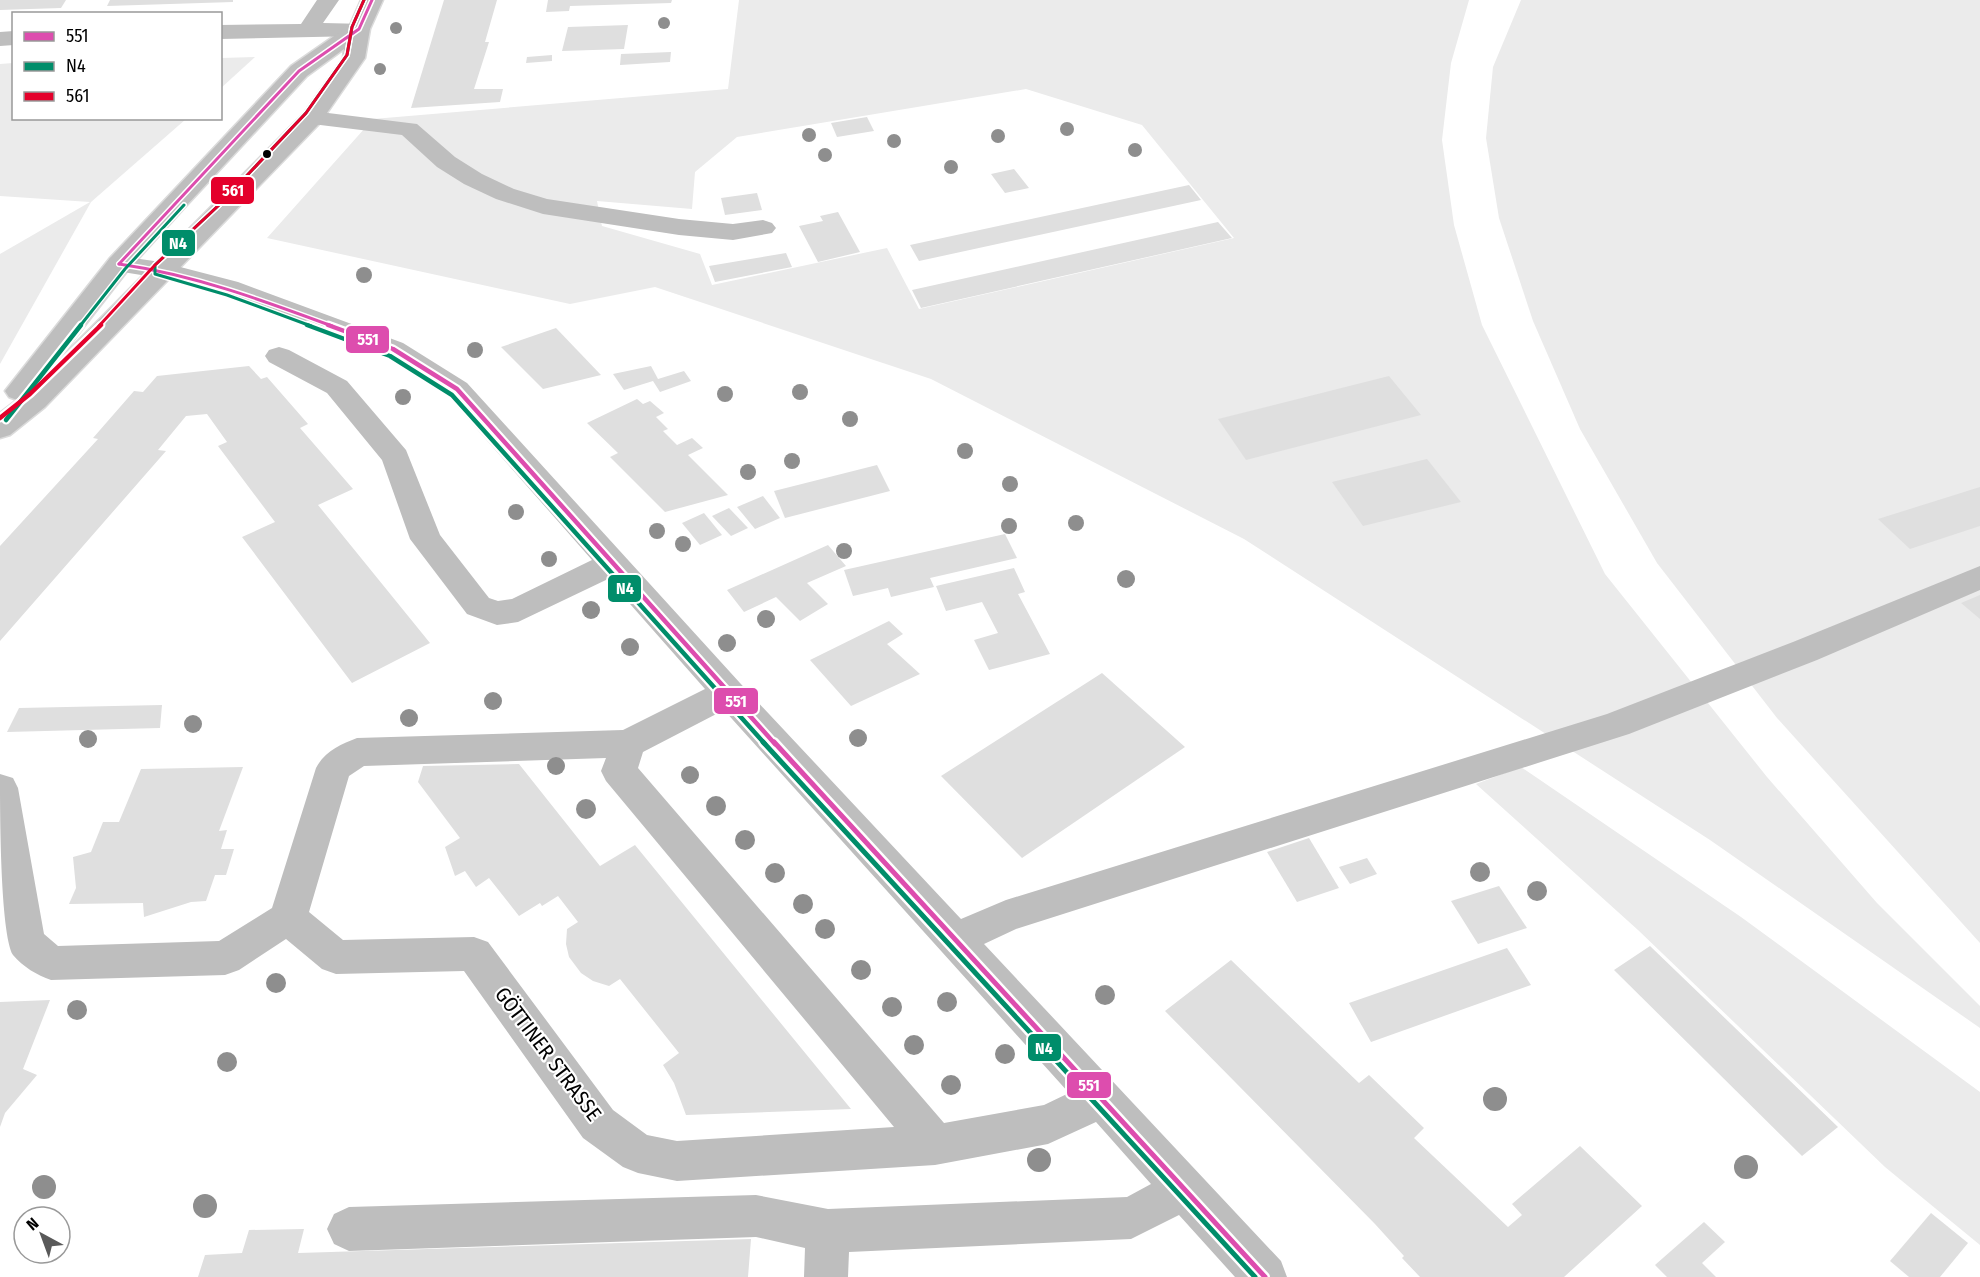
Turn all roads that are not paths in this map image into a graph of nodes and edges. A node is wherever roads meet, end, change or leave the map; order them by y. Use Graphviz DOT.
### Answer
graph roads {
  1 [pos="328,0"];
  2 [pos="372,0"];
  3 [pos="308,29"];
  4 [pos="359,29"];
  5 [pos="222,32"];
  6 [pos="312,118"];
  7 [pos="763,228"];
  8 [pos="119,264"];
  9 [pos="161,270"];
  10 [pos="279,356"];
  11 [pos="0,415"];
  12 [pos="0,428"];
  13 [pos="613,563"];
  14 [pos="1980,577"];
  15 [pos="728,692"];
  16 [pos="628,744"];
  17 [pos="0,788"];
  18 [pos="7,869"];
  19 [pos="288,918"];
  20 [pos="955,939"];
  21 [pos="1101,1099"];
  22 [pos="935,1146"];
  23 [pos="1184,1189"];
  24 [pos="350,1229"];
  25 [pos="828,1231"];
  26 [pos="826,1277"];
  27 [pos="1266,1277"];
  1 -- 3 [label="street"];
  2 -- 4 [label="street"];
  3 -- 4 [label="street"];
  3 -- 5 [label="street"];
  4 -- 6 [label="street"];
  4 -- 8 [label="street"];
  6 -- 7 [label="street"];
  6 -- 9 [label="street"];
  8 -- 9 [label="street"];
  8 -- 11 [label="street"];
  9 -- 12 [label="street"];
  9 -- 13 [label="street"];
  10 -- 13 [label="street"];
  13 -- 15 [label="street"];
  14 -- 20 [label="street"];
  15 -- 16 [label="street"];
  15 -- 20 [label="street"];
  16 -- 19 [label="street"];
  16 -- 22 [label="street"];
  17 -- 18 [label="street"];
  18 -- 19 [label="street"];
  19 -- 22 [label="street, GÖTTINER STRASSE"];
  20 -- 21 [label="street"];
  21 -- 22 [label="street, GÖTTINER STRASSE"];
  21 -- 23 [label="street"];
  23 -- 25 [label="street"];
  23 -- 27 [label="street"];
  24 -- 25 [label="street"];
  25 -- 26 [label="street"];
}
